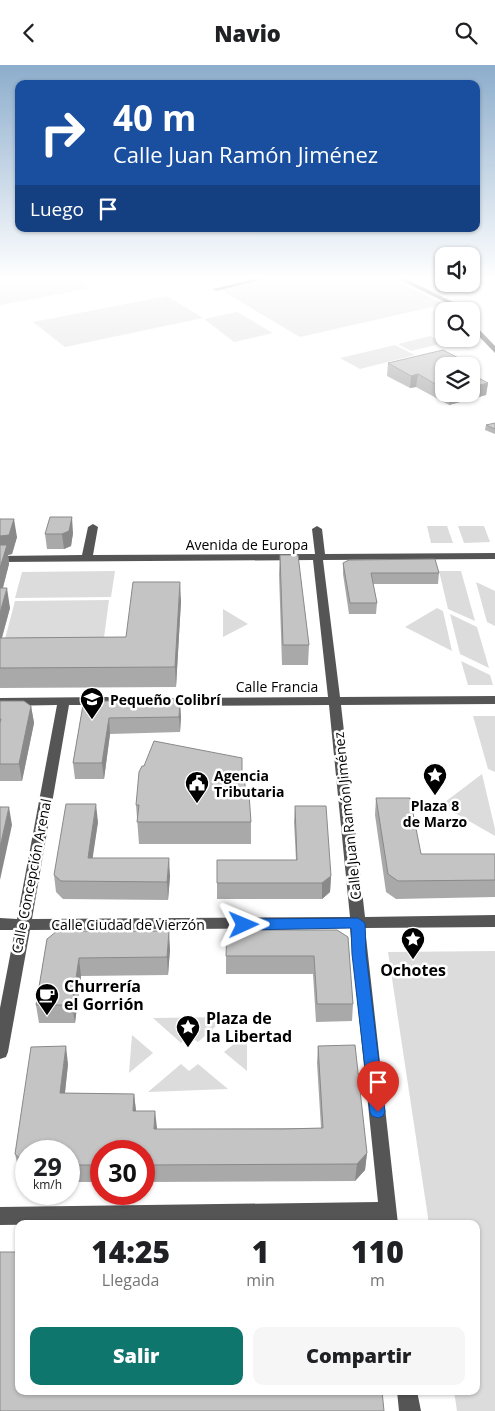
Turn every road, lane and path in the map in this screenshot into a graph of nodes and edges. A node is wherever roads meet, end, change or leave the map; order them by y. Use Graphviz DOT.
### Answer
graph roads {
  1 [pos="93,527"];
  2 [pos="317,529"];
  3 [pos="495,556"];
  4 [pos="87,558"];
  5 [pos="318,558"];
  6 [pos="0,559"];
  7 [pos="495,700"];
  8 [pos="64,701"];
  9 [pos="116,701"];
  10 [pos="156,701"];
  11 [pos="335,701"];
  12 [pos="0,702"];
  13 [pos="495,921"];
  14 [pos="358,923"];
  15 [pos="0,924"];
  16 [pos="23,924"];
  17 [pos="0,1052"];
  18 [pos="0,1216"];
  19 [pos="388,1218"];
  20 [pos="408,1395"];
  21 [pos="410,1411"];
  1 -- 4 [label="street"];
  2 -- 5 [label="street, Calle Juan Ramón Jiménez"];
  3 -- 5 [label="street, Avenida de Europa"];
  4 -- 5 [label="street, Avenida de Europa"];
  4 -- 6 [label="street, Avenida de Europa"];
  5 -- 11 [label="street, Calle Juan Ramón Jiménez"];
  7 -- 11 [label="street, Calle Francia"];
  8 -- 9 [label="street"];
  8 -- 12 [label="street"];
  8 -- 16 [label="street, Calle Concepción Arenal"];
  10 -- 11 [label="street, Calle Francia"];
  11 -- 14 [label="street, Calle Juan Ramón Jiménez"];
  13 -- 14 [label="street, Calle Ciudad de Vierzón"];
  14 -- 16 [label="street, Calle Ciudad de Vierzón"];
  14 -- 19 [label="street, Calle Juan Ramón Jiménez"];
  15 -- 16 [label="street, Calle Ciudad de Vierzón"];
  16 -- 17 [label="street, Calle Concepción Arenal"];
  18 -- 19 [label="street"];
  20 -- 21 [label="street"];
}
